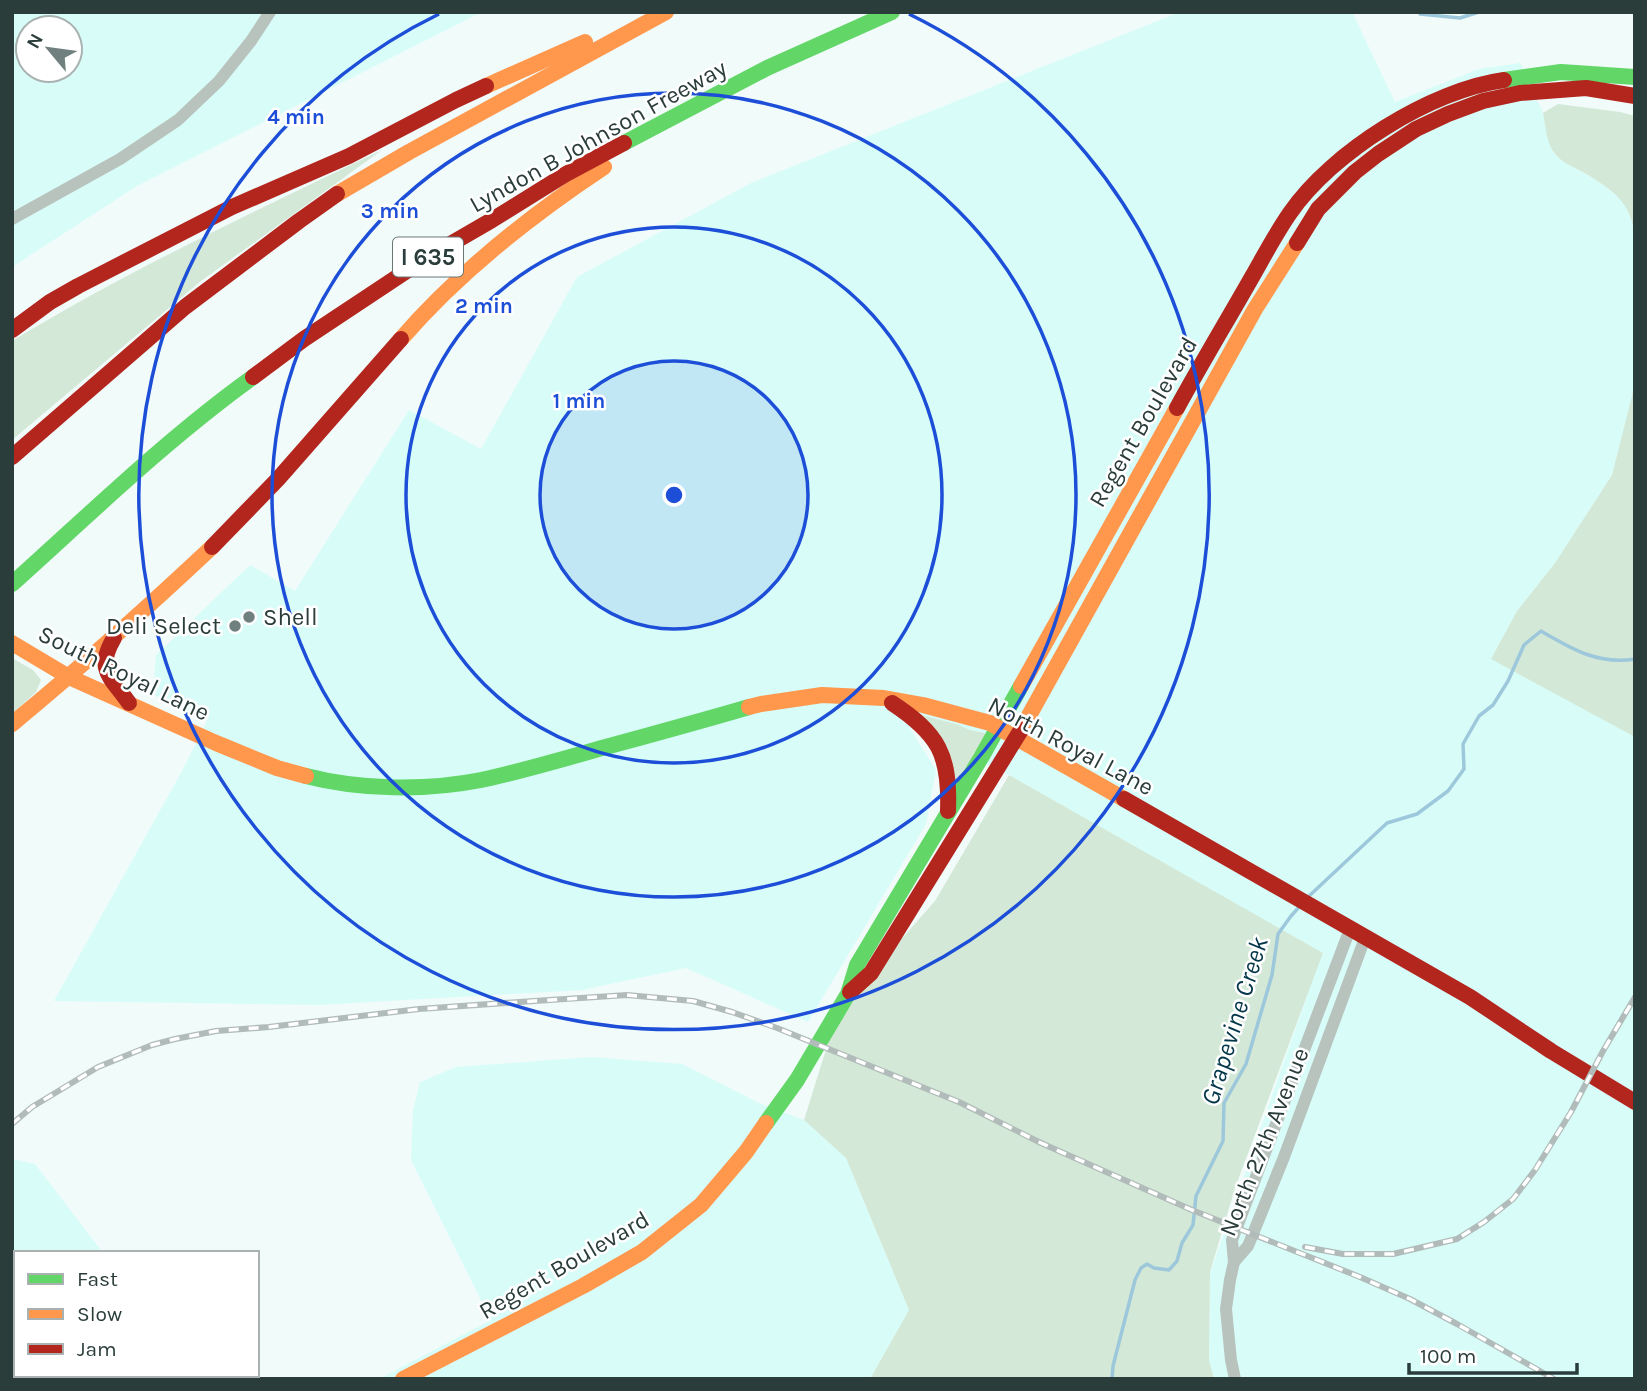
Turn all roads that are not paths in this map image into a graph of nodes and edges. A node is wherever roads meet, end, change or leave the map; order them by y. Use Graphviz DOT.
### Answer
graph roads {
  1 [pos="270,12"];
  2 [pos="650,12"];
  3 [pos="666,12"];
  4 [pos="892,12"];
  5 [pos="767,68"];
  6 [pos="1635,77"];
  7 [pos="1586,81"];
  8 [pos="1530,84"];
  9 [pos="1635,96"];
  10 [pos="12,219"];
  11 [pos="12,330"];
  12 [pos="12,457"];
  13 [pos="14,583"];
  14 [pos="116,634"];
  15 [pos="12,643"];
  16 [pos="69,677"];
  17 [pos="884,698"];
  18 [pos="129,703"];
  19 [pos="12,724"];
  20 [pos="998,727"];
  21 [pos="1017,738"];
  22 [pos="216,743"];
  23 [pos="948,814"];
  24 [pos="1358,934"];
  25 [pos="848,993"];
  26 [pos="1635,1102"];
  27 [pos="1266,1151"];
  28 [pos="1284,1157"];
  29 [pos="1234,1262"];
  30 [pos="426,1374"];
  31 [pos="403,1379"];
  32 [pos="1235,1379"];
  1 -- 10 [label="street"];
  2 -- 11 [label="main road"];
  3 -- 12 [label="main road"];
  4 -- 5 [label="main road, Lyndon B Johnson Freeway / I 635"];
  5 -- 13 [label="main road, Lyndon B Johnson Freeway / I 635"];
  5 -- 14 [label="main road"];
  6 -- 7 [label="main road, Regent Boulevard"];
  7 -- 8 [label="main road, Regent Boulevard"];
  7 -- 9 [label="main road, Regent Boulevard"];
  8 -- 20 [label="main road, Regent Boulevard"];
  8 -- 21 [label="main road, Regent Boulevard"];
  14 -- 16 [label="main road"];
  14 -- 18 [label="main road"];
  15 -- 16 [label="main road, South Royal Lane"];
  16 -- 18 [label="main road, South Royal Lane"];
  16 -- 19 [label="main road"];
  17 -- 20 [label="main road, North Royal Lane"];
  17 -- 22 [label="main road, North Royal Lane"];
  17 -- 23 [label="main road"];
  18 -- 22 [label="main road, South Royal Lane"];
  20 -- 21 [label="main road, North Royal Lane"];
  20 -- 23 [label="main road, Regent Boulevard"];
  21 -- 24 [label="main road, North Royal Lane"];
  21 -- 25 [label="main road, Regent Boulevard"];
  23 -- 25 [label="main road, Regent Boulevard"];
  24 -- 26 [label="main road, North Royal Lane"];
  24 -- 27 [label="street, North 27th Avenue"];
  24 -- 28 [label="street, North 27th Avenue"];
  25 -- 30 [label="main road, Regent Boulevard"];
  27 -- 28 [label="street"];
  27 -- 29 [label="street, North 27th Avenue"];
  28 -- 29 [label="street, North 27th Avenue"];
  29 -- 32 [label="street"];
  30 -- 31 [label="main road, Regent Boulevard"];
}
